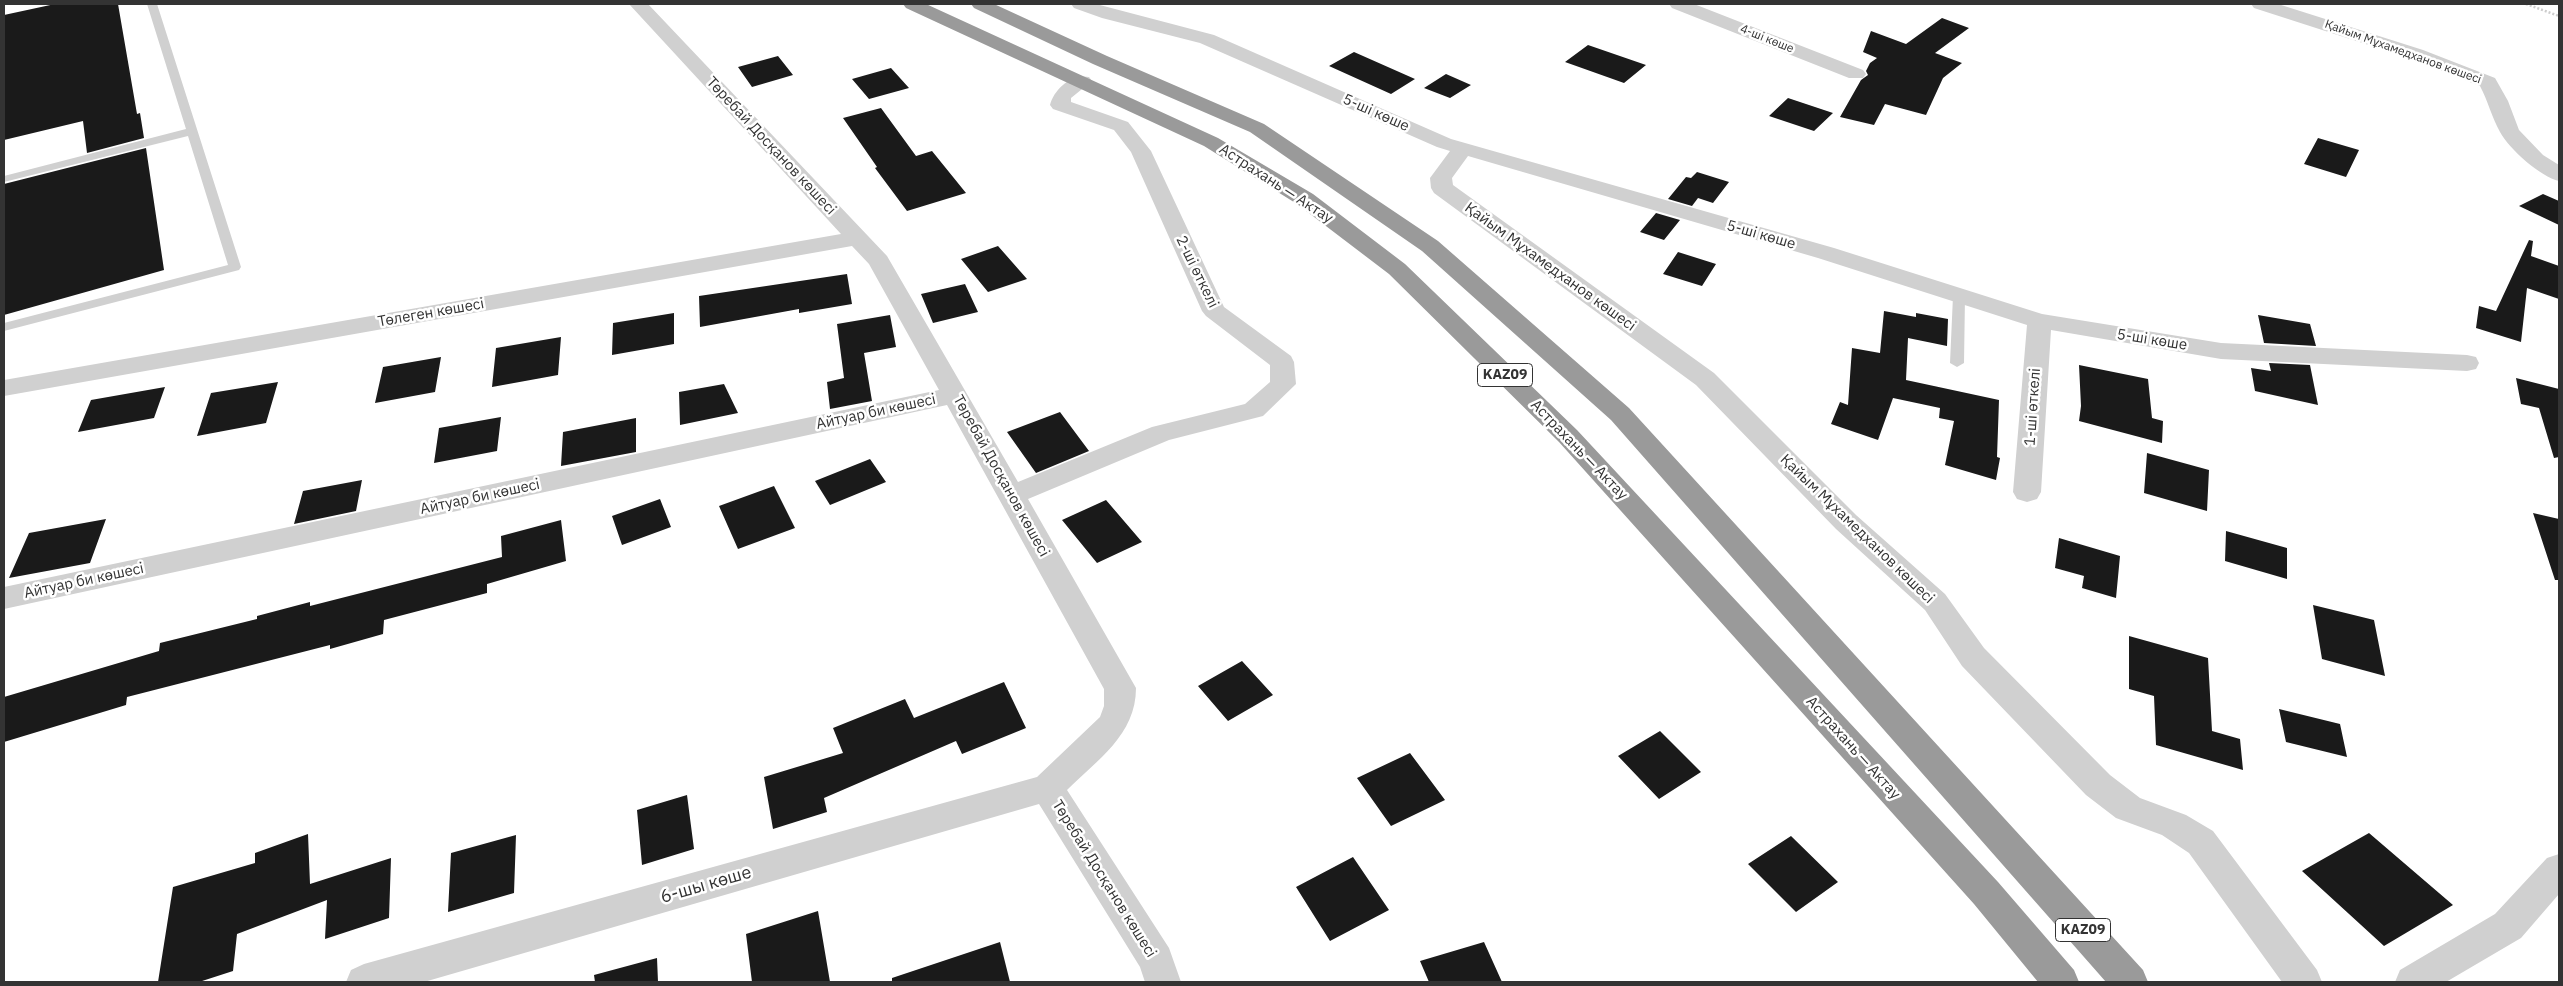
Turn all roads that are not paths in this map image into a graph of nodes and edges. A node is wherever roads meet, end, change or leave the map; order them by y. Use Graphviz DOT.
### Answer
graph roads {
  1 [pos="152,4"];
  2 [pos="638,4"];
  3 [pos="912,4"];
  4 [pos="980,4"];
  5 [pos="1080,4"];
  6 [pos="1678,4"];
  7 [pos="2260,4"];
  8 [pos="1856,74"];
  9 [pos="1082,81"];
  10 [pos="193,131"];
  11 [pos="1462,149"];
  12 [pos="2559,175"];
  13 [pos="4,179"];
  14 [pos="858,238"];
  15 [pos="1959,296"];
  16 [pos="2039,321"];
  17 [pos="4,327"];
  18 [pos="1958,362"];
  19 [pos="2467,363"];
  20 [pos="4,388"];
  21 [pos="956,395"];
  22 [pos="2027,492"];
  23 [pos="1012,495"];
  24 [pos="4,598"];
  25 [pos="1047,788"];
  26 [pos="2559,870"];
  27 [pos="364,982"];
  28 [pos="1163,982"];
  29 [pos="2061,982"];
  30 [pos="2130,982"];
  31 [pos="2304,982"];
  32 [pos="2413,982"];
  1 -- 10 [label="lane"];
  2 -- 14 [label="street, Төребай Досқанов көшесі"];
  3 -- 9 [label="highway, Астрахань — Актау / KAZ09"];
  4 -- 30 [label="highway, KAZ09"];
  5 -- 11 [label="street, 5-шi көше"];
  6 -- 8 [label="street, 4-шi көше"];
  7 -- 12 [label="street, Қайым Мұхамедханов көшесi"];
  9 -- 23 [label="street, 2-ші өткелі"];
  9 -- 29 [label="highway, Астрахань — Актау / KAZ09"];
  10 -- 13 [label="lane"];
  10 -- 17 [label="lane"];
  11 -- 15 [label="street, 5-шi көше"];
  11 -- 31 [label="street, Қайым Мұхамедханов көшесi"];
  14 -- 20 [label="street, Төлеген көшесі"];
  14 -- 21 [label="street, Төребай Досқанов көшесі"];
  15 -- 16 [label="street, 5-шi көше"];
  15 -- 18 [label="lane"];
  16 -- 19 [label="street, 5-шi көше"];
  16 -- 22 [label="street, 1-ші өткелі"];
  21 -- 23 [label="street, Төребай Досқанов көшесі"];
  21 -- 24 [label="street, Айтуар би көшесі"];
  23 -- 25 [label="street, Төребай Досқанов көшесі"];
  25 -- 27 [label="street, 6-шы көше"];
  25 -- 28 [label="street, Төребай Досқанов көшесі"];
  26 -- 32 [label="street"];
}
